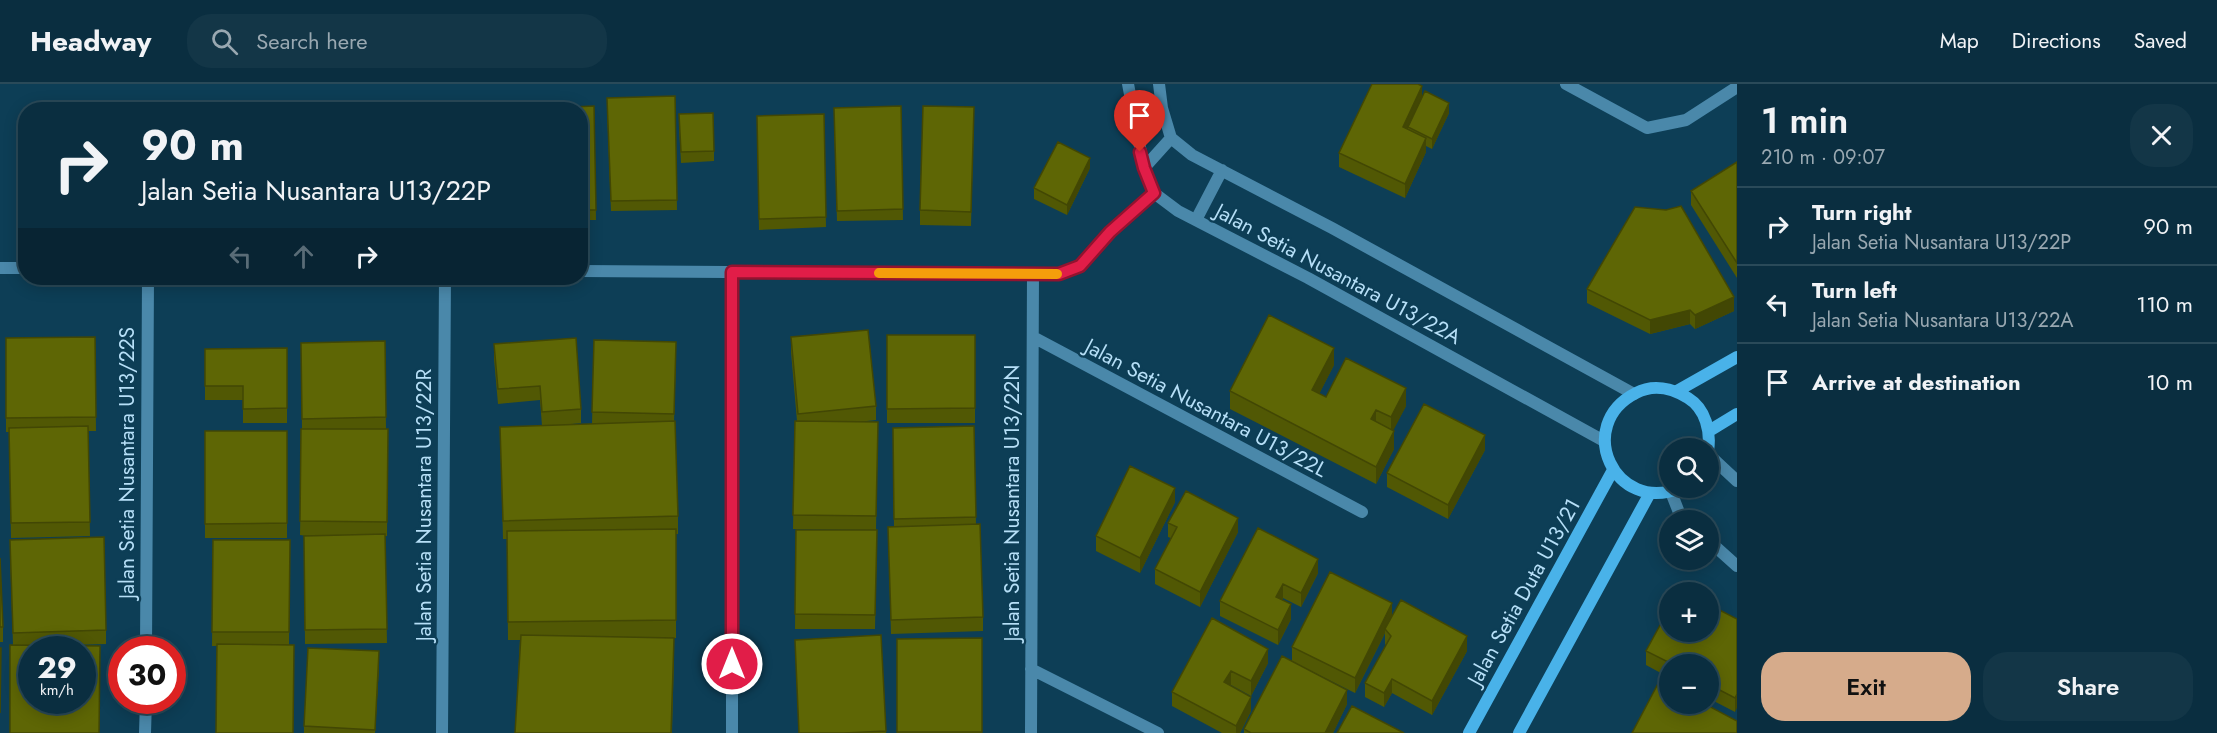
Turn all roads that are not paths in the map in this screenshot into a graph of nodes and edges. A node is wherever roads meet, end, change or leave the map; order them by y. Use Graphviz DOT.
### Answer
graph roads {
  1 [pos="1128,84"];
  2 [pos="1160,84"];
  3 [pos="1566,84"];
  4 [pos="1737,87"];
  5 [pos="1171,138"];
  6 [pos="1144,168"];
  7 [pos="1222,170"];
  8 [pos="1154,193"];
  9 [pos="1196,220"];
  10 [pos="0,268"];
  11 [pos="18,268"];
  12 [pos="588,271"];
  13 [pos="732,272"];
  14 [pos="1033,273"];
  15 [pos="148,285"];
  16 [pos="445,285"];
  17 [pos="1033,337"];
  18 [pos="1737,357"];
  19 [pos="1677,391"];
  20 [pos="1634,394"];
  21 [pos="1737,414"];
  22 [pos="1709,431"];
  23 [pos="1709,438"];
  24 [pos="1604,441"];
  25 [pos="1719,464"];
  26 [pos="1613,470"];
  27 [pos="1737,481"];
  28 [pos="1659,492"];
  29 [pos="1650,493"];
  30 [pos="1362,512"];
  31 [pos="1719,550"];
  32 [pos="1737,566"];
  33 [pos="146,636"];
  34 [pos="1031,669"];
  35 [pos="146,714"];
  36 [pos="145,733"];
  37 [pos="442,733"];
  38 [pos="732,733"];
  39 [pos="1031,733"];
  40 [pos="1158,733"];
  41 [pos="1469,733"];
  42 [pos="1519,733"];
  1 -- 6 [label="street"];
  2 -- 5 [label="street"];
  3 -- 4 [label="street"];
  5 -- 6 [label="street"];
  5 -- 7 [label="street, Jalan Setia Nusantara U13/22A"];
  6 -- 8 [label="street"];
  7 -- 9 [label="street"];
  7 -- 20 [label="street, Jalan Setia Nusantara U13/22A"];
  8 -- 9 [label="street, Jalan Setia Nusantara U13/22A"];
  8 -- 14 [label="street"];
  9 -- 24 [label="street, Jalan Setia Nusantara U13/22A"];
  10 -- 11 [label="street"];
  12 -- 13 [label="street"];
  13 -- 14 [label="street"];
  13 -- 38 [label="street"];
  14 -- 17 [label="street, Jalan Setia Nusantara U13/22N"];
  15 -- 33 [label="street, Jalan Setia Nusantara U13/22S"];
  16 -- 37 [label="street, Jalan Setia Nusantara U13/22R"];
  17 -- 30 [label="street, Jalan Setia Nusantara U13/22L"];
  17 -- 34 [label="street, Jalan Setia Nusantara U13/22N"];
  18 -- 19 [label="main road"];
  19 -- 20 [label="main road"];
  19 -- 22 [label="main road"];
  20 -- 24 [label="main road"];
  21 -- 22 [label="main road"];
  22 -- 23 [label="main road"];
  24 -- 26 [label="main road"];
  25 -- 27 [label="street"];
  26 -- 29 [label="main road"];
  26 -- 41 [label="main road, Jalan Setia Duta U13/21"];
  28 -- 29 [label="main road"];
  29 -- 42 [label="main road"];
  31 -- 32 [label="street"];
  34 -- 39 [label="street, Jalan Setia Nusantara U13/22N"];
  34 -- 40 [label="street"];
  35 -- 36 [label="street"];
}
